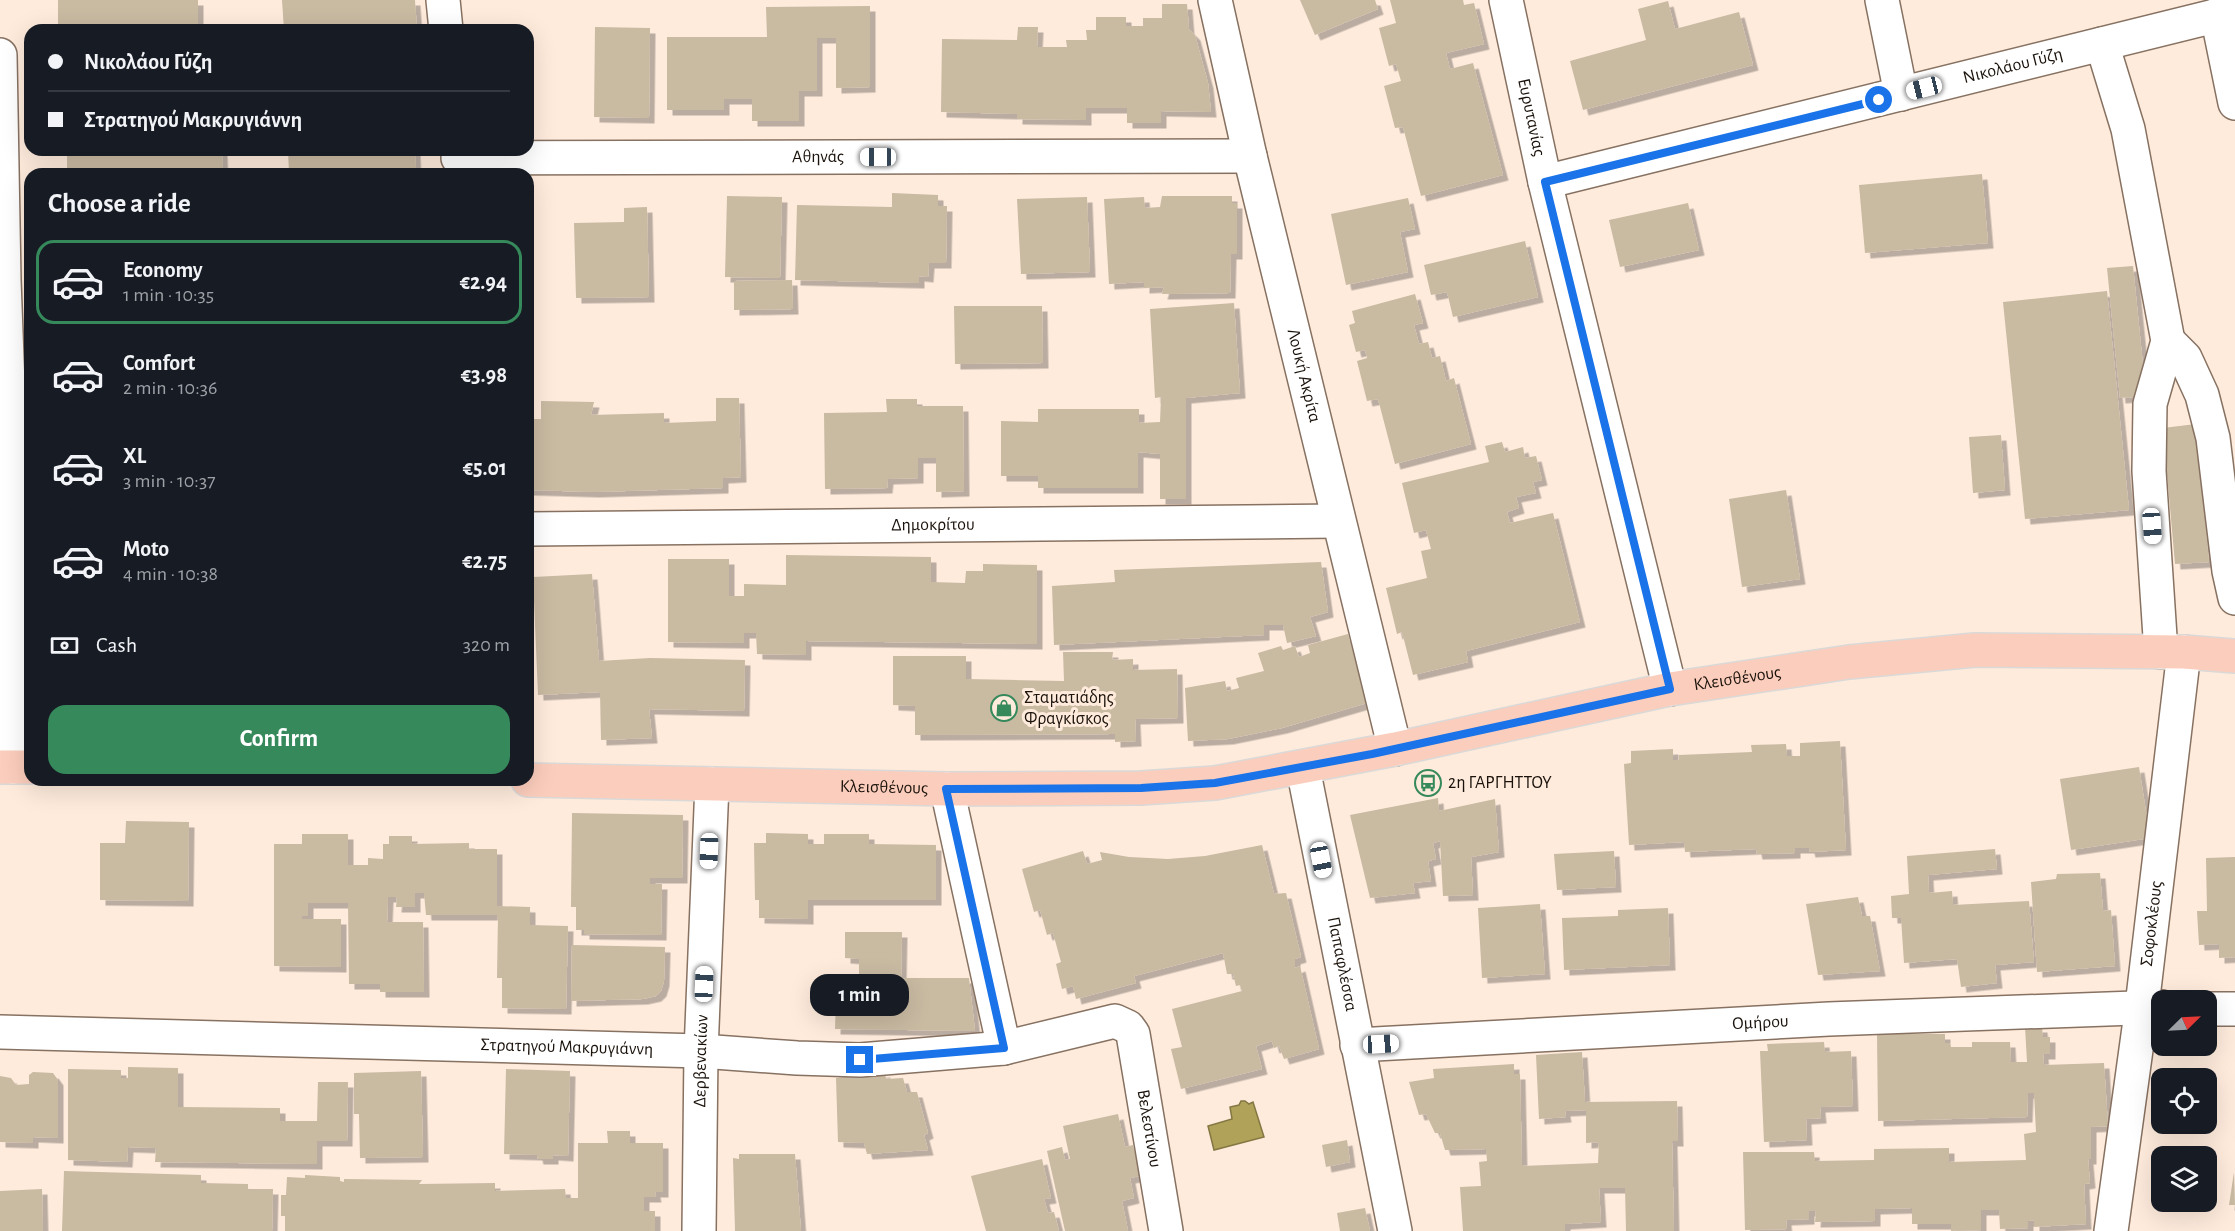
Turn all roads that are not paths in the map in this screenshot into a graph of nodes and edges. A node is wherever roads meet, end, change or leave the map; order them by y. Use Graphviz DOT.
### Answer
graph roads {
  1 [pos="443,0"];
  2 [pos="1215,0"];
  3 [pos="1506,0"];
  4 [pos="1882,0"];
  5 [pos="2226,13"];
  6 [pos="445,24"];
  7 [pos="2102,44"];
  8 [pos="0,56"];
  9 [pos="1901,94"];
  10 [pos="2235,103"];
  11 [pos="1250,156"];
  12 [pos="458,161"];
  13 [pos="1545,182"];
  14 [pos="11,279"];
  15 [pos="2168,341"];
  16 [pos="1338,521"];
  17 [pos="534,528"];
  18 [pos="14,540"];
  19 [pos="2235,598"];
  20 [pos="2172,652"];
  21 [pos="2235,656"];
  22 [pos="1670,689"];
  23 [pos="1395,749"];
  24 [pos="14,767"];
  25 [pos="1302,768"];
  26 [pos="534,780"];
  27 [pos="712,784"];
  28 [pos="946,789"];
  29 [pos="2153,990"];
  30 [pos="2151,1007"];
  31 [pos="2217,1009"];
  32 [pos="2235,1009"];
  33 [pos="2151,1012"];
  34 [pos="1128,1027"];
  35 [pos="0,1032"];
  36 [pos="1357,1045"];
  37 [pos="1004,1048"];
  38 [pos="701,1051"];
  39 [pos="699,1231"];
  40 [pos="1166,1231"];
  41 [pos="1395,1231"];
  42 [pos="2111,1231"];
  1 -- 6 [label="street"];
  2 -- 11 [label="street, Λουκή Ακρίτα"];
  3 -- 13 [label="street, Ευρυτανίας"];
  4 -- 9 [label="street"];
  5 -- 7 [label="street, Νικολάου Γύζη"];
  5 -- 10 [label="street"];
  7 -- 9 [label="street, Νικολάου Γύζη"];
  7 -- 15 [label="street"];
  8 -- 14 [label="street"];
  9 -- 13 [label="street, Νικολάου Γύζη"];
  11 -- 12 [label="street, Αθηνάς"];
  11 -- 16 [label="street, Λουκή Ακρίτα"];
  13 -- 22 [label="street, Ευρυτανίας"];
  14 -- 18 [label="street"];
  15 -- 19 [label="street"];
  15 -- 20 [label="street, Σοφοκλέους"];
  16 -- 17 [label="street, Δημοκρίτου"];
  16 -- 23 [label="street, Λουκή Ακρίτα"];
  18 -- 24 [label="street"];
  20 -- 21 [label="main road, Κλεισθένους"];
  20 -- 22 [label="main road, Κλεισθένους"];
  20 -- 29 [label="street, Σοφοκλέους"];
  22 -- 23 [label="main road, Κλεισθένους"];
  23 -- 25 [label="main road, Κλεισθένους"];
  25 -- 28 [label="main road, Κλεισθένους"];
  25 -- 36 [label="street, Παπαφλέσσα"];
  26 -- 27 [label="main road, Κλεισθένους"];
  27 -- 28 [label="main road, Κλεισθένους"];
  27 -- 38 [label="street, Δερβενακίων"];
  28 -- 37 [label="street"];
  30 -- 36 [label="street, Ομήρου"];
  31 -- 32 [label="street"];
  33 -- 42 [label="street, Σοφοκλέους"];
  34 -- 37 [label="street, Στρατηγού Μακρυγιάννη"];
  34 -- 40 [label="street, Βελεστίνου"];
  35 -- 38 [label="street, Στρατηγού Μακρυγιάννη"];
  36 -- 41 [label="street, Παπαφλέσσα"];
  37 -- 38 [label="street, Στρατηγού Μακρυγιάννη"];
  38 -- 39 [label="street, Δερβενακίων"];
}
